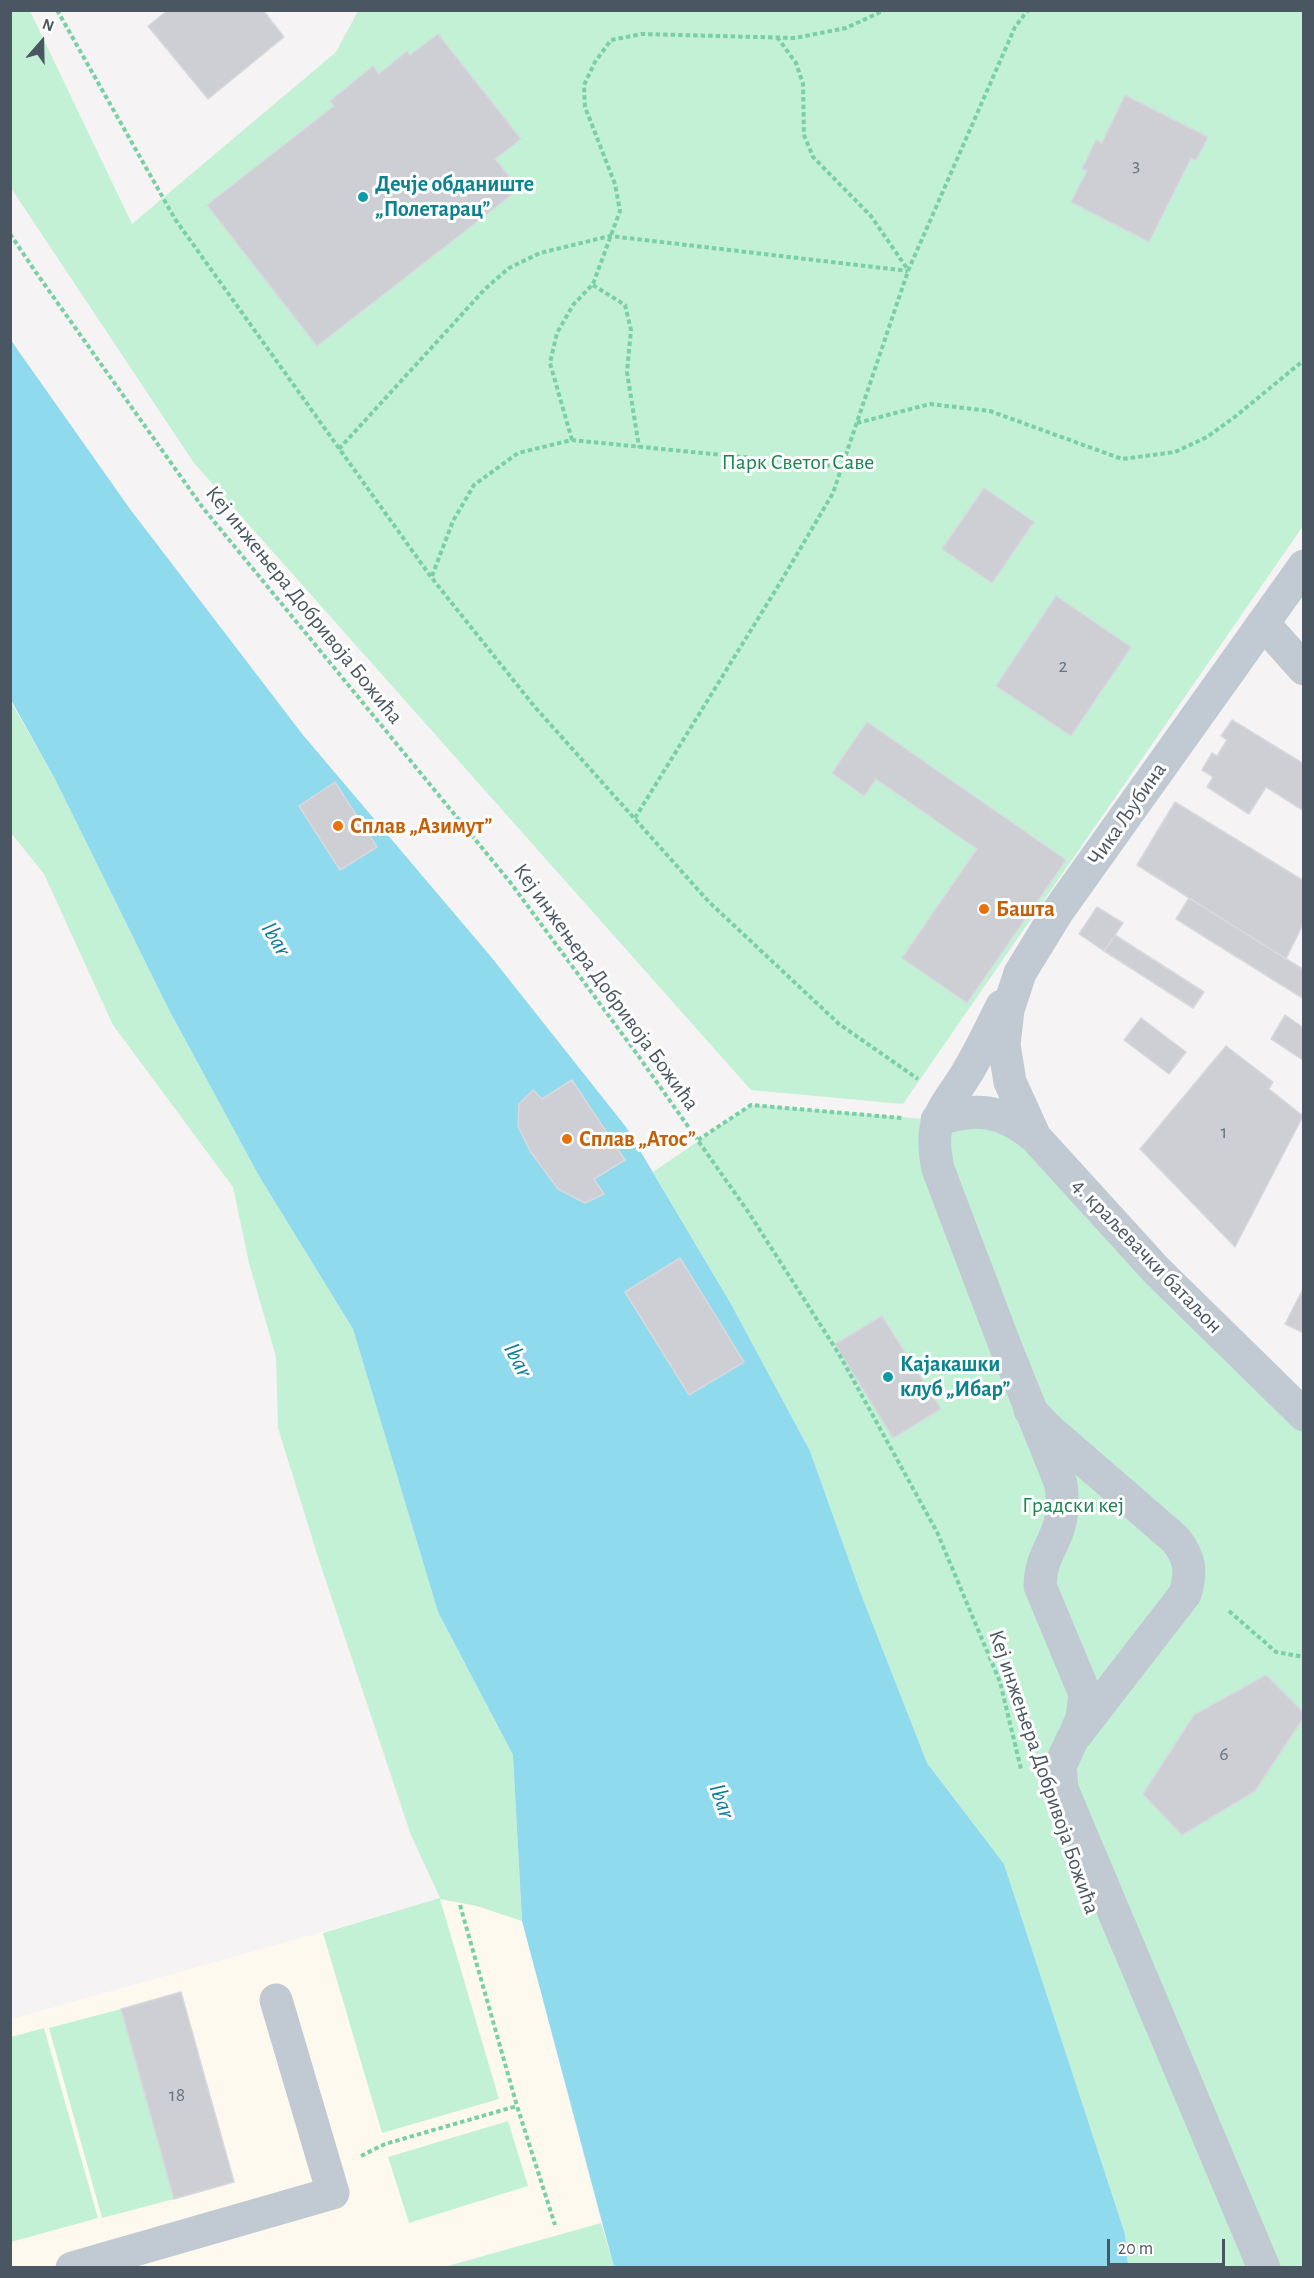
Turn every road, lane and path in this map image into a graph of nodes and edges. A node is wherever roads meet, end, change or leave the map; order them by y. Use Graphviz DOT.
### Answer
graph roads {
  1 [pos="57,10"];
  2 [pos="885,10"];
  3 [pos="1028,10"];
  4 [pos="777,37"];
  5 [pos="10,234"];
  6 [pos="610,236"];
  7 [pos="908,271"];
  8 [pos="592,284"];
  9 [pos="1304,360"];
  10 [pos="856,423"];
  11 [pos="572,440"];
  12 [pos="639,447"];
  13 [pos="339,449"];
  14 [pos="842,467"];
  15 [pos="1304,566"];
  16 [pos="431,577"];
  17 [pos="1263,623"];
  18 [pos="1304,669"];
  19 [pos="634,818"];
  20 [pos="1020,973"];
  21 [pos="1010,1082"];
  22 [pos="927,1085"];
  23 [pos="937,1119"];
  24 [pos="1035,1137"];
  25 [pos="698,1140"];
  26 [pos="1030,1410"];
  27 [pos="1304,1415"];
  28 [pos="1229,1611"];
  29 [pos="1304,1657"];
  30 [pos="1072,1740"];
  31 [pos="1023,1779"];
  32 [pos="460,1905"];
  33 [pos="276,2000"];
  34 [pos="517,2106"];
  35 [pos="328,2175"];
  36 [pos="555,2225"];
  37 [pos="72,2268"];
  38 [pos="1264,2268"];
  1 -- 13 [label="path"];
  2 -- 4 [label="path"];
  3 -- 7 [label="path"];
  4 -- 6 [label="path"];
  4 -- 7 [label="path"];
  5 -- 25 [label="path, Кеј инжењера Добривоја Божића"];
  6 -- 7 [label="path"];
  6 -- 8 [label="path"];
  6 -- 13 [label="path"];
  7 -- 10 [label="path"];
  8 -- 11 [label="path"];
  8 -- 12 [label="path"];
  9 -- 10 [label="path"];
  10 -- 14 [label="path"];
  11 -- 12 [label="path"];
  11 -- 16 [label="path"];
  12 -- 14 [label="path"];
  13 -- 16 [label="path"];
  14 -- 19 [label="path"];
  15 -- 17 [label="street, Чика Љубина"];
  16 -- 19 [label="path"];
  17 -- 18 [label="street"];
  17 -- 20 [label="street, Чика Љубина"];
  19 -- 22 [label="path"];
  20 -- 21 [label="street, Чика Љубина"];
  20 -- 23 [label="street"];
  21 -- 24 [label="street, 4. краљевачки батаљон"];
  23 -- 24 [label="street"];
  23 -- 25 [label="path"];
  23 -- 26 [label="street"];
  24 -- 27 [label="street, 4. краљевачки батаљон"];
  25 -- 31 [label="path, Кеј инжењера Добривоја Божића"];
  26 -- 30 [label="street"];
  26 -- 30 [label="street"];
  28 -- 29 [label="path"];
  30 -- 38 [label="street"];
  32 -- 34 [label="path"];
  33 -- 35 [label="street"];
  34 -- 35 [label="path"];
  34 -- 36 [label="path"];
  35 -- 37 [label="street"];
}
